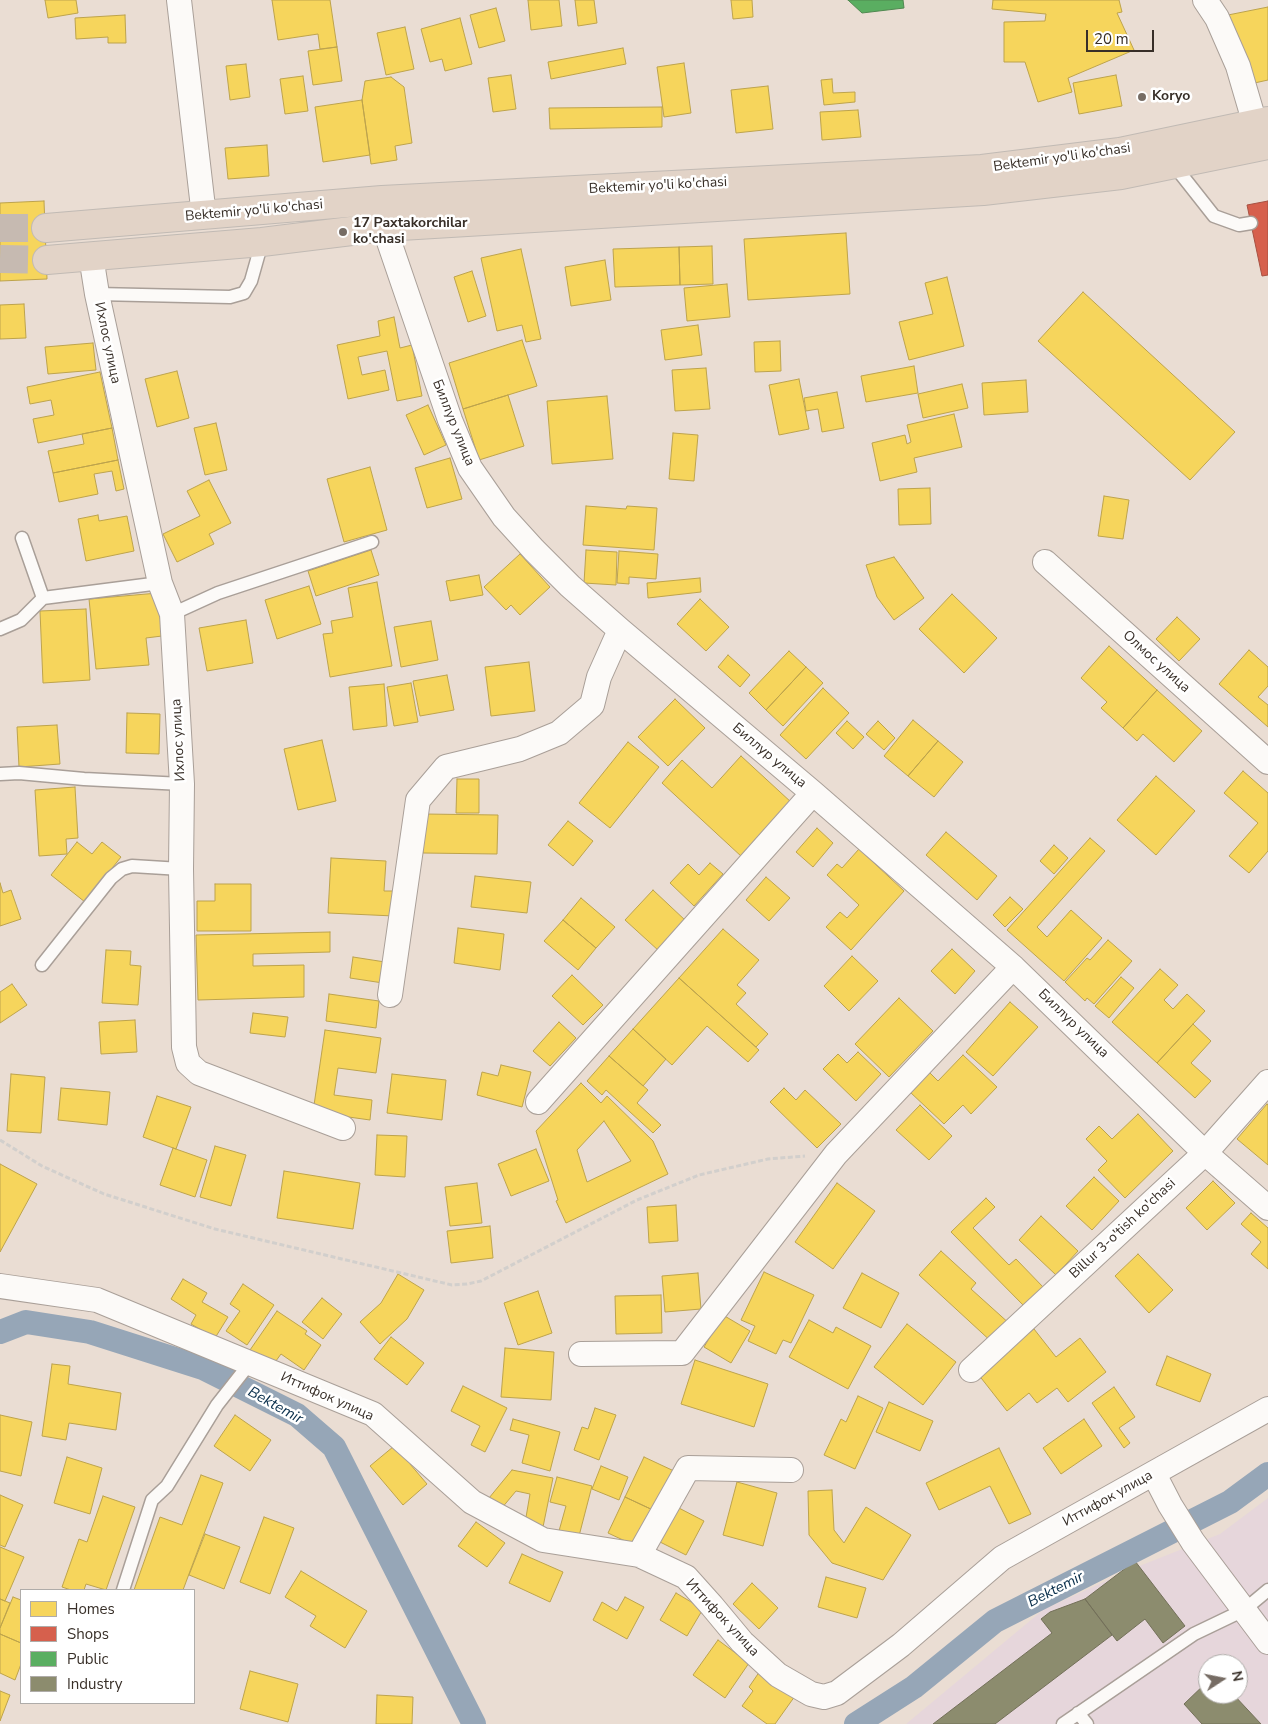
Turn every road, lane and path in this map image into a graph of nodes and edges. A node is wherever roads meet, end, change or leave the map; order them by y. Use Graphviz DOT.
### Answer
graph roads {
  1 [pos="179,0"];
  2 [pos="1205,0"];
  3 [pos="1264,130"];
  4 [pos="1171,153"];
  5 [pos="204,216"];
  6 [pos="1251,223"];
  7 [pos="384,227"];
  8 [pos="46,228"];
  9 [pos="262,242"];
  10 [pos="91,256"];
  11 [pos="47,260"];
  12 [pos="97,294"];
  13 [pos="22,538"];
  14 [pos="372,542"];
  15 [pos="1045,562"];
  16 [pos="160,583"];
  17 [pos="43,598"];
  18 [pos="172,614"];
  19 [pos="0,629"];
  20 [pos="620,630"];
  21 [pos="1268,762"];
  22 [pos="0,774"];
  23 [pos="182,784"];
  24 [pos="813,793"];
  25 [pos="180,870"];
  26 [pos="42,965"];
  27 [pos="1013,966"];
  28 [pos="390,995"];
  29 [pos="1268,1082"];
  30 [pos="538,1102"];
  31 [pos="344,1128"];
  32 [pos="0,1140"];
  33 [pos="1205,1153"];
  34 [pos="836,1154"];
  35 [pos="1268,1208"];
  36 [pos="0,1286"];
  37 [pos="581,1354"];
  38 [pos="246,1369"];
  39 [pos="972,1370"];
  40 [pos="1268,1409"];
  41 [pos="791,1470"];
  42 [pos="1154,1474"];
  43 [pos="638,1554"];
  44 [pos="123,1589"];
  45 [pos="1268,1590"];
  46 [pos="1244,1610"];
  47 [pos="1268,1642"];
  48 [pos="1078,1713"];
  49 [pos="1063,1724"];
  50 [pos="1087,1724"];
  1 -- 5 [label="street"];
  2 -- 3 [label="street"];
  3 -- 4 [label="highway, Bektemir yo'li ko'chasi"];
  4 -- 5 [label="highway, Bektemir yo'li ko'chasi"];
  4 -- 6 [label="lane"];
  4 -- 7 [label="highway, Bektemir yo'li ko'chasi"];
  5 -- 8 [label="highway, Bektemir yo'li ko'chasi"];
  7 -- 9 [label="highway, Bektemir yo'li ko'chasi"];
  7 -- 20 [label="street, Биллур улица"];
  9 -- 10 [label="highway, Bektemir yo'li ko'chasi"];
  9 -- 12 [label="lane"];
  10 -- 11 [label="highway, Bektemir yo'li ko'chasi"];
  10 -- 12 [label="street, Ихлос улица"];
  12 -- 16 [label="street, Ихлос улица"];
  13 -- 17 [label="lane"];
  14 -- 18 [label="lane"];
  15 -- 21 [label="street, Олмос улица"];
  16 -- 17 [label="lane"];
  16 -- 18 [label="street, Ихлос улица"];
  17 -- 19 [label="lane"];
  18 -- 23 [label="street, Ихлос улица"];
  20 -- 24 [label="street, Биллур улица"];
  20 -- 28 [label="street"];
  22 -- 23 [label="lane"];
  23 -- 25 [label="street, Ихлос улица"];
  24 -- 27 [label="street, Биллур улица"];
  24 -- 30 [label="street"];
  25 -- 26 [label="lane"];
  25 -- 31 [label="street, Ихлос улица"];
  27 -- 33 [label="street, Биллур улица"];
  27 -- 34 [label="street"];
  29 -- 33 [label="street, Billur 3-o'tish ko'chasi"];
  32 -- 34 [label="path"];
  33 -- 35 [label="street, Биллур улица"];
  33 -- 39 [label="street, Billur 3-o'tish ko'chasi"];
  34 -- 37 [label="street"];
  36 -- 38 [label="street, Иттифок улица"];
  38 -- 43 [label="street, Иттифок улица"];
  38 -- 44 [label="lane"];
  40 -- 42 [label="street, Иттифок улица"];
  41 -- 43 [label="street"];
  42 -- 43 [label="street, Иттифок улица"];
  42 -- 46 [label="street"];
  45 -- 46 [label="lane"];
  46 -- 47 [label="street"];
  46 -- 48 [label="lane"];
  48 -- 49 [label="lane"];
  48 -- 50 [label="lane"];
}
